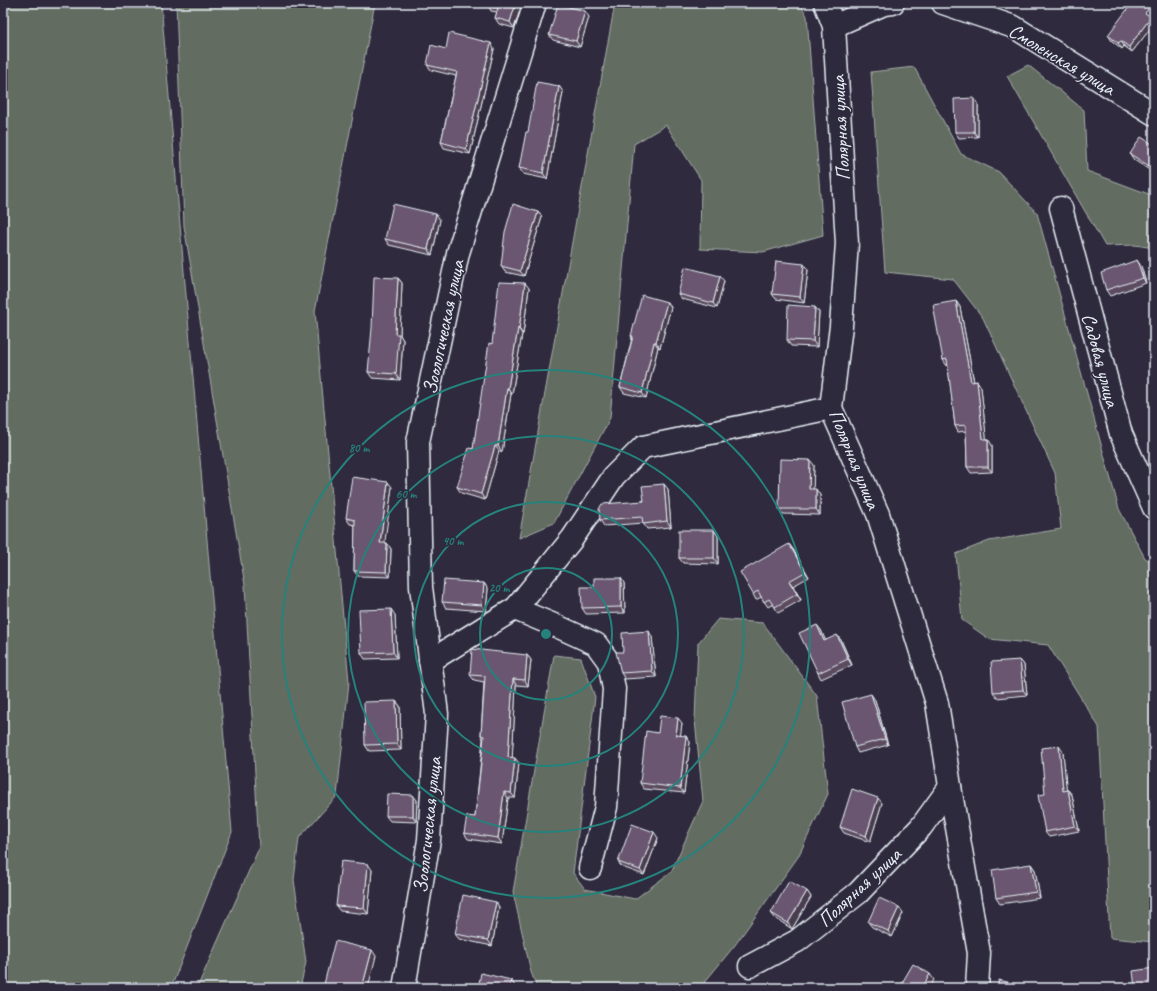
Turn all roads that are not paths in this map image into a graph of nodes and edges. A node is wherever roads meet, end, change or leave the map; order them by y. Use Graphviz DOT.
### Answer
graph roads {
  1 [pos="535,3"];
  2 [pos="825,3"];
  3 [pos="893,3"];
  4 [pos="943,3"];
  5 [pos="834,26"];
  6 [pos="1154,114"];
  7 [pos="1061,208"];
  8 [pos="831,408"];
  9 [pos="1154,508"];
  10 [pos="515,609"];
  11 [pos="430,661"];
  12 [pos="950,787"];
  13 [pos="590,868"];
  14 [pos="750,966"];
  15 [pos="404,988"];
  16 [pos="977,988"];
  1 -- 11 [label="street, Зоологическая улица"];
  2 -- 5 [label="street, Полярная улица"];
  3 -- 5 [label="street"];
  4 -- 6 [label="street, Смоленская улица"];
  5 -- 8 [label="street, Полярная улица"];
  7 -- 9 [label="street, Садовая улица"];
  8 -- 10 [label="street"];
  8 -- 12 [label="street, Полярная улица"];
  10 -- 11 [label="street"];
  10 -- 13 [label="street"];
  11 -- 15 [label="street, Зоологическая улица"];
  12 -- 14 [label="street, Полярная улица"];
  12 -- 16 [label="street, Полярная улица"];
}
